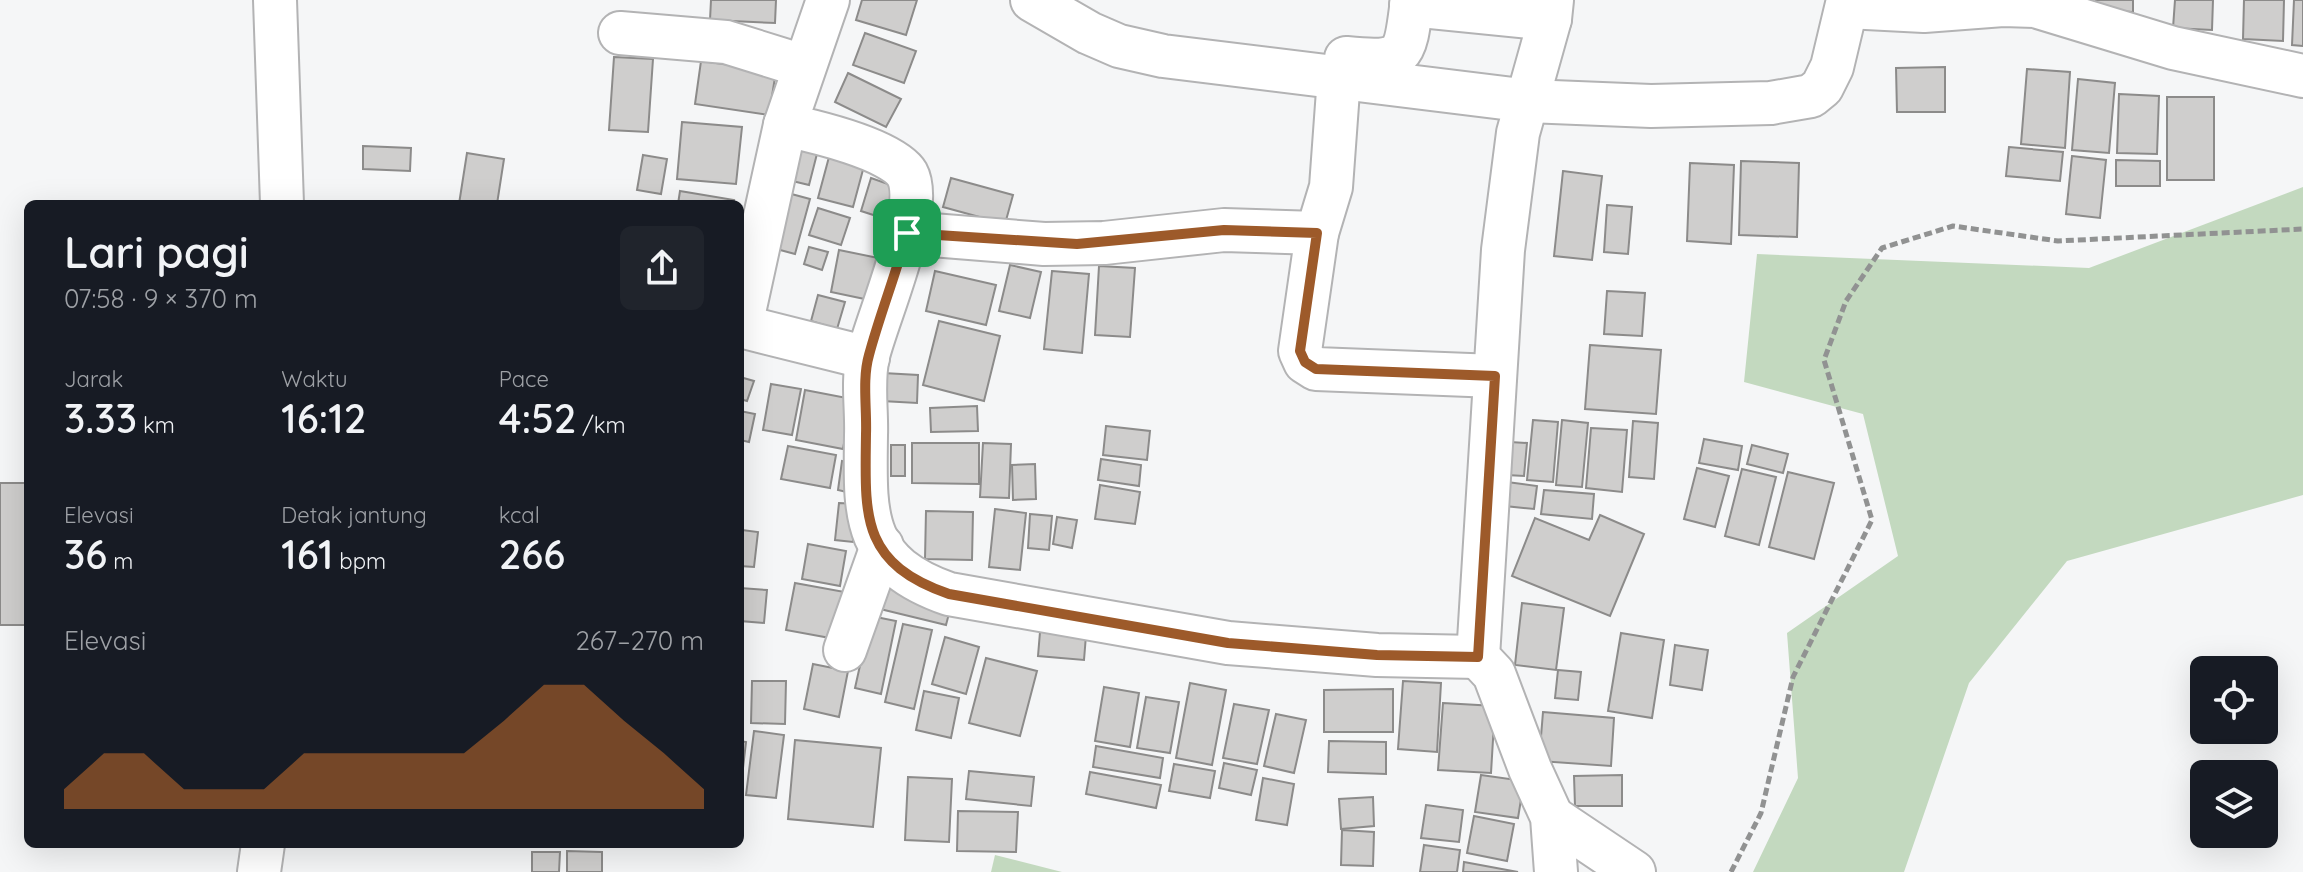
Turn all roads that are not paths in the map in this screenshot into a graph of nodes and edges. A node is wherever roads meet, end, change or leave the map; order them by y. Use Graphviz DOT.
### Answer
graph roads {
  1 [pos="275,0"];
  2 [pos="828,0"];
  3 [pos="1032,0"];
  4 [pos="1100,0"];
  5 [pos="1412,3"];
  6 [pos="1847,4"];
  7 [pos="1551,10"];
  8 [pos="620,33"];
  9 [pos="803,66"];
  10 [pos="2303,76"];
  11 [pos="1339,77"];
  12 [pos="1528,101"];
  13 [pos="785,125"];
  14 [pos="282,200"];
  15 [pos="907,233"];
  16 [pos="1317,233"];
  17 [pos="744,312"];
  18 [pos="744,327"];
  19 [pos="868,358"];
  20 [pos="1495,376"];
  21 [pos="882,546"];
  22 [pos="845,650"];
  23 [pos="1478,657"];
  24 [pos="1552,817"];
  25 [pos="262,848"];
  26 [pos="259,872"];
  27 [pos="1556,872"];
  28 [pos="1634,872"];
  1 -- 14 [label="street"];
  2 -- 9 [label="street"];
  3 -- 11 [label="street"];
  4 -- 5 [label="street"];
  5 -- 7 [label="street"];
  6 -- 10 [label="street"];
  6 -- 12 [label="street"];
  7 -- 12 [label="street"];
  8 -- 9 [label="street"];
  9 -- 13 [label="street"];
  11 -- 12 [label="street"];
  11 -- 16 [label="street"];
  12 -- 20 [label="street"];
  13 -- 15 [label="street"];
  13 -- 17 [label="street"];
  15 -- 16 [label="street"];
  15 -- 19 [label="street"];
  16 -- 20 [label="street"];
  18 -- 19 [label="street"];
  19 -- 21 [label="street"];
  20 -- 23 [label="street"];
  21 -- 22 [label="street"];
  21 -- 23 [label="street"];
  23 -- 24 [label="street"];
  24 -- 27 [label="street"];
  24 -- 28 [label="street"];
  25 -- 26 [label="street"];
}
